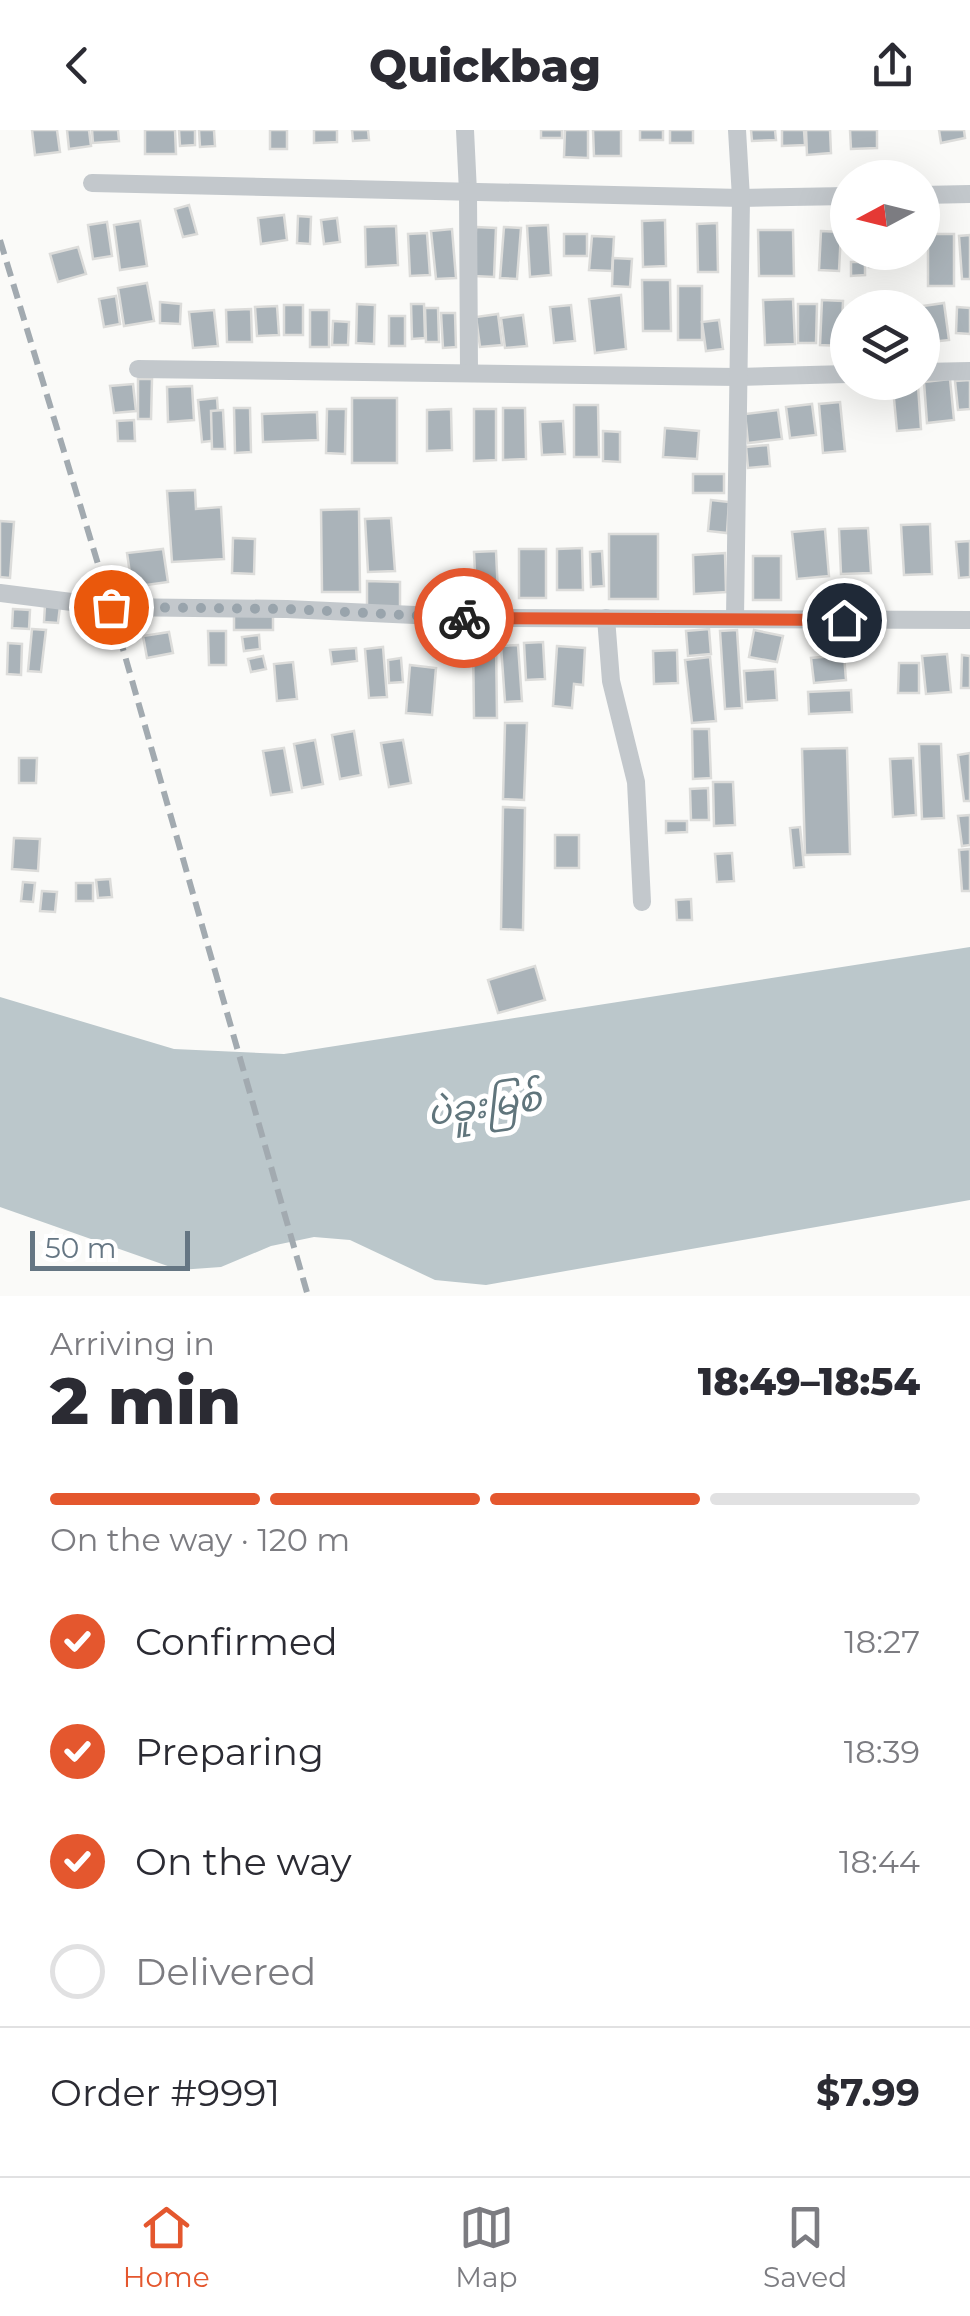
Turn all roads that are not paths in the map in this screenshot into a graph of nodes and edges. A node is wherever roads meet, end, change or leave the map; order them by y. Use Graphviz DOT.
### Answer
graph roads {
  1 [pos="465,130"];
  2 [pos="737,130"];
  3 [pos="92,183"];
  4 [pos="468,192"];
  5 [pos="970,194"];
  6 [pos="940,195"];
  7 [pos="830,196"];
  8 [pos="740,198"];
  9 [pos="138,368"];
  10 [pos="970,371"];
  11 [pos="940,372"];
  12 [pos="469,373"];
  13 [pos="830,374"];
  14 [pos="738,377"];
  15 [pos="0,593"];
  16 [pos="606,618"];
  17 [pos="735,618"];
  18 [pos="970,620"];
  19 [pos="642,902"];
  1 -- 4 [label="street"];
  2 -- 8 [label="street"];
  3 -- 4 [label="street"];
  4 -- 8 [label="street"];
  4 -- 12 [label="street"];
  5 -- 6 [label="street"];
  7 -- 8 [label="street"];
  8 -- 14 [label="street"];
  9 -- 12 [label="street"];
  10 -- 11 [label="street"];
  12 -- 14 [label="street"];
  13 -- 14 [label="street"];
  14 -- 17 [label="street"];
  15 -- 16 [label="street"];
  16 -- 17 [label="street"];
  16 -- 19 [label="street"];
  17 -- 18 [label="street"];
}
